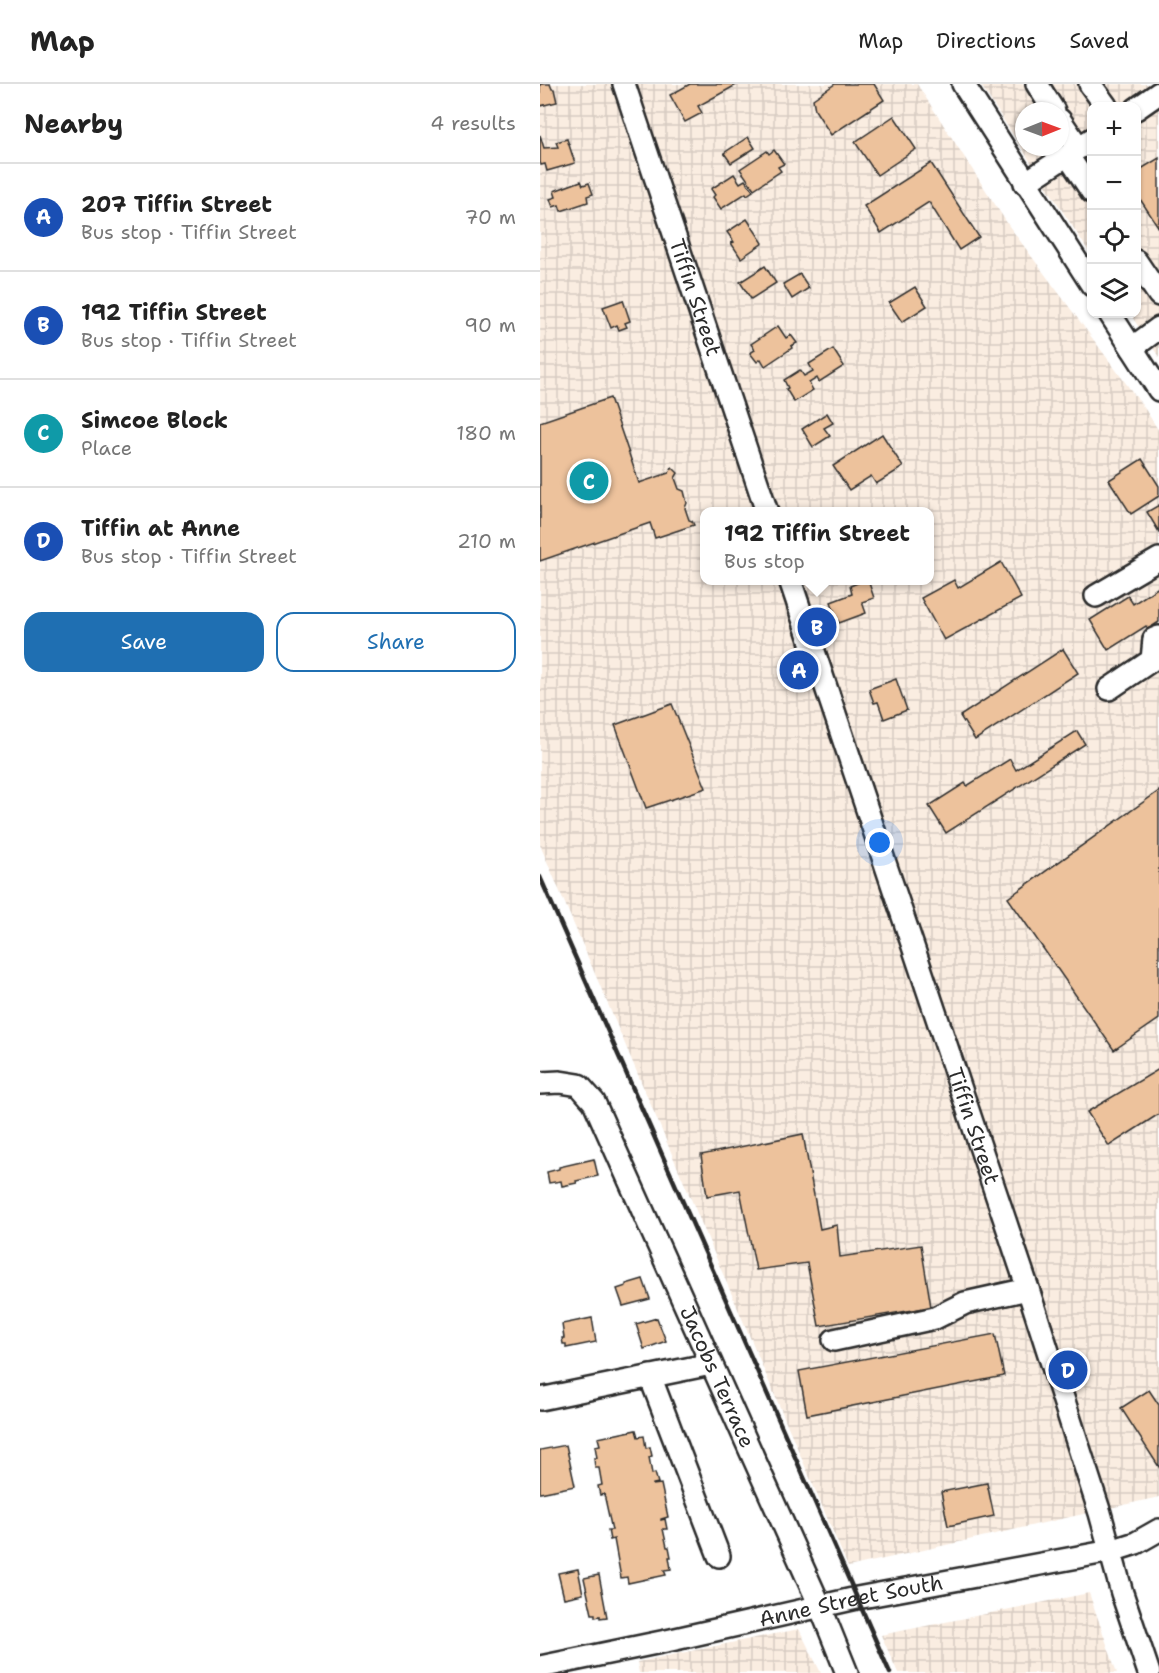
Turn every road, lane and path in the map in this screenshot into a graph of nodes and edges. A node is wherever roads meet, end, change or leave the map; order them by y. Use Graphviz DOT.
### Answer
graph roads {
  1 [pos="624,84"];
  2 [pos="963,84"];
  3 [pos="1036,84"];
  4 [pos="1090,84"];
  5 [pos="1159,93"];
  6 [pos="1048,102"];
  7 [pos="1103,102"];
  8 [pos="1141,106"];
  9 [pos="1069,133"];
  10 [pos="1079,148"];
  11 [pos="1087,175"];
  12 [pos="1025,183"];
  13 [pos="1139,264"];
  14 [pos="1087,277"];
  15 [pos="1159,295"];
  16 [pos="1113,318"];
  17 [pos="1159,328"];
  18 [pos="1132,348"];
  19 [pos="1159,390"];
  20 [pos="765,507"];
  21 [pos="1159,559"];
  22 [pos="792,585"];
  23 [pos="1096,596"];
  24 [pos="1159,637"];
  25 [pos="1109,689"];
  26 [pos="540,1083"];
  27 [pos="1028,1289"];
  28 [pos="834,1340"];
  29 [pos="711,1364"];
  30 [pos="650,1376"];
  31 [pos="540,1399"];
  32 [pos="1159,1530"];
  33 [pos="1111,1551"];
  34 [pos="719,1556"];
  35 [pos="820,1606"];
  36 [pos="540,1667"];
  37 [pos="847,1673"];
  38 [pos="1149,1673"];
  1 -- 20 [label="street, Tiffin Street"];
  2 -- 12 [label="street"];
  3 -- 6 [label="street"];
  4 -- 7 [label="street"];
  5 -- 8 [label="street"];
  9 -- 10 [label="street"];
  10 -- 11 [label="street"];
  10 -- 12 [label="street"];
  12 -- 14 [label="street"];
  13 -- 15 [label="street"];
  16 -- 18 [label="street"];
  17 -- 18 [label="street"];
  18 -- 19 [label="street"];
  21 -- 23 [label="street"];
  22 -- 27 [label="street, Tiffin Street"];
  24 -- 25 [label="street"];
  26 -- 29 [label="street, Jacobs Terrace"];
  27 -- 28 [label="street"];
  27 -- 33 [label="street, Tiffin Street"];
  29 -- 30 [label="street"];
  29 -- 35 [label="street, Jacobs Terrace"];
  30 -- 31 [label="street"];
  30 -- 34 [label="street"];
  32 -- 33 [label="street, Anne Street South"];
  33 -- 35 [label="street, Anne Street South"];
  33 -- 38 [label="street, Tiffin Street"];
  35 -- 36 [label="street, Anne Street South"];
  35 -- 37 [label="street, Jacobs Terrace"];
}
